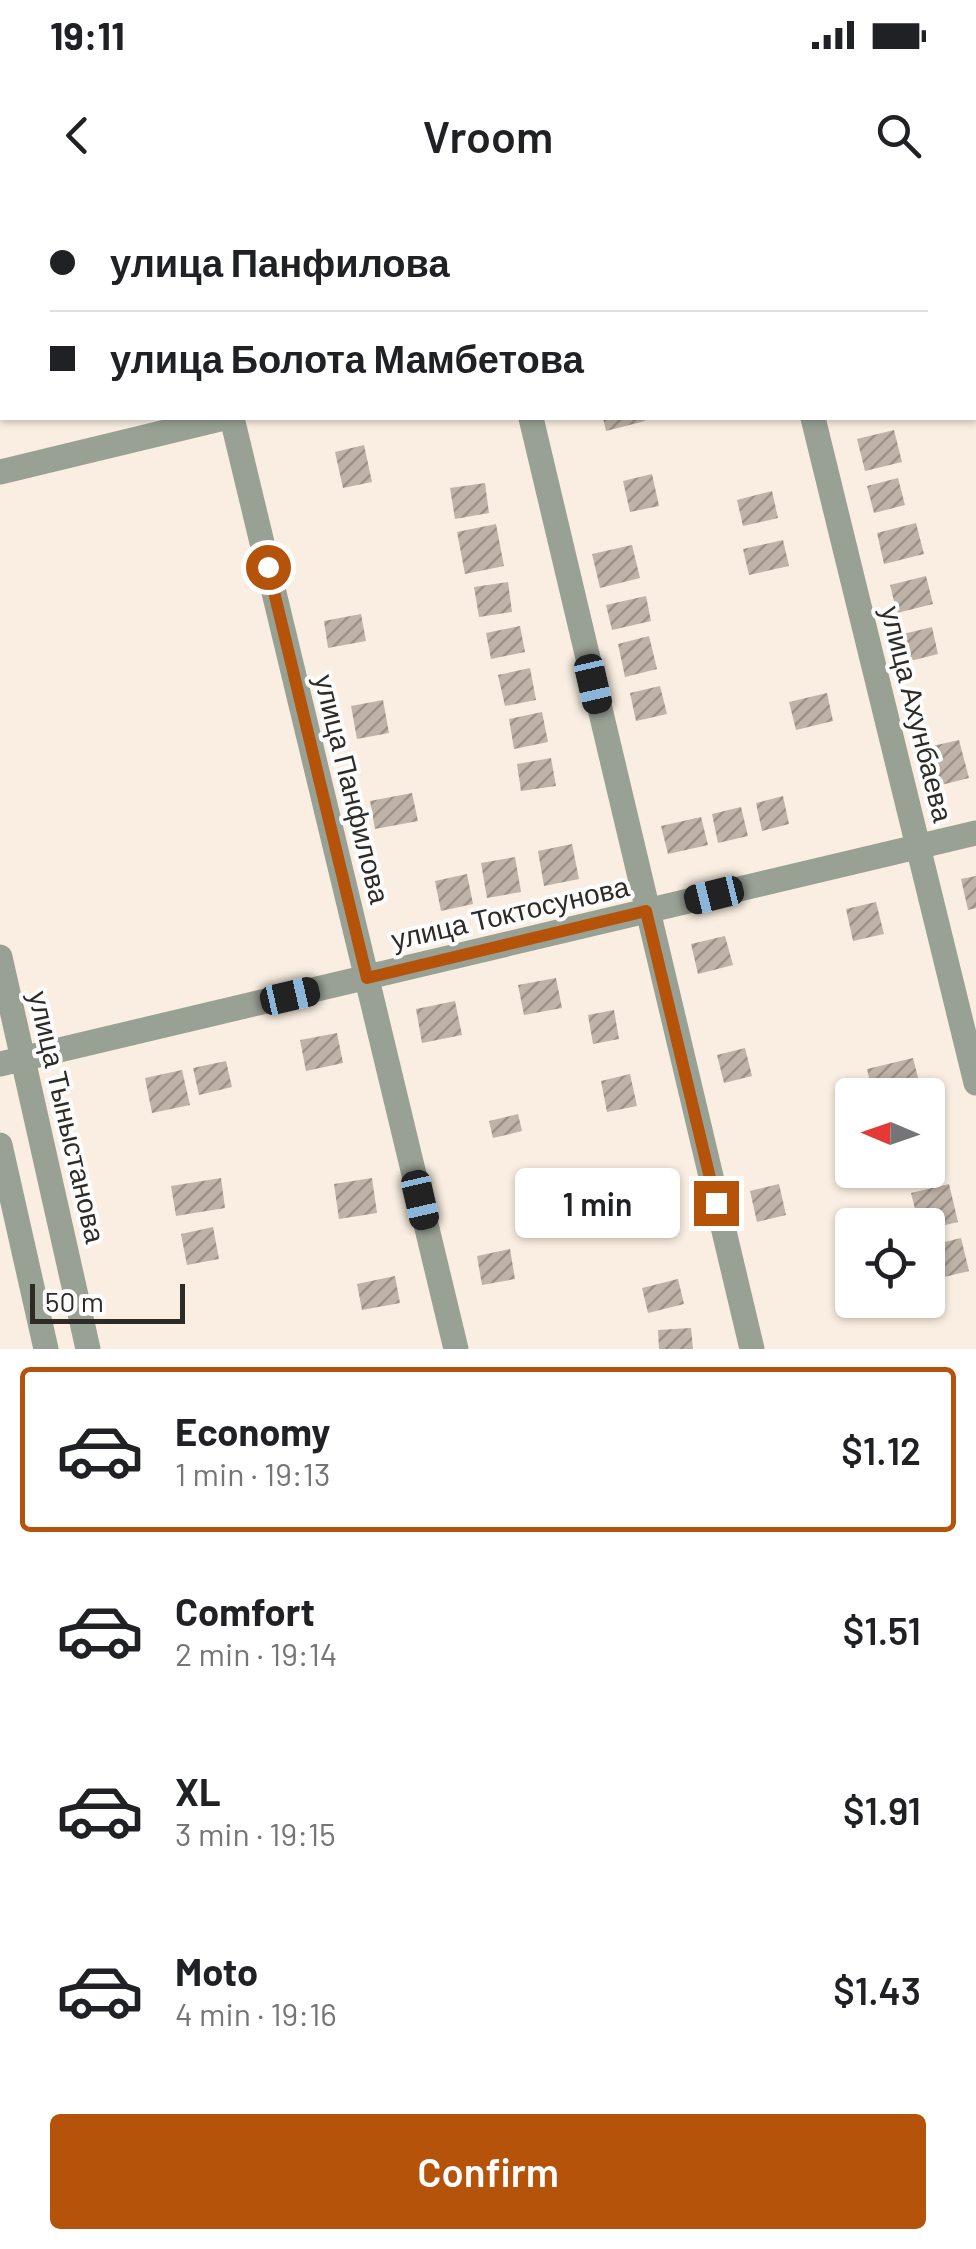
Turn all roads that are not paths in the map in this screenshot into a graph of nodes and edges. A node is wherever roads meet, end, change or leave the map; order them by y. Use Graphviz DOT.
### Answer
graph roads {
  1 [pos="216,420"];
  2 [pos="232,420"];
  3 [pos="531,420"];
  4 [pos="813,420"];
  5 [pos="0,472"];
  6 [pos="976,833"];
  7 [pos="919,846"];
  8 [pos="646,911"];
  9 [pos="0,957"];
  10 [pos="367,978"];
  11 [pos="12,1062"];
  12 [pos="976,1083"];
  13 [pos="0,1145"];
  14 [pos="46,1349"];
  15 [pos="88,1349"];
  16 [pos="456,1349"];
  17 [pos="752,1349"];
  1 -- 5 [label="street"];
  2 -- 10 [label="street, улица Панфилова"];
  3 -- 8 [label="street"];
  4 -- 7 [label="street, улица Ахунбаева"];
  6 -- 7 [label="street, улица Токтосунова"];
  7 -- 8 [label="street, улица Токтосунова"];
  7 -- 12 [label="street, улица Ахунбаева"];
  8 -- 10 [label="street, улица Токтосунова"];
  8 -- 17 [label="street"];
  9 -- 11 [label="street, улица Тыныстанова"];
  10 -- 11 [label="street, улица Токтосунова"];
  10 -- 16 [label="street, улица Панфилова"];
  11 -- 15 [label="street, улица Тыныстанова"];
  13 -- 14 [label="street"];
}
